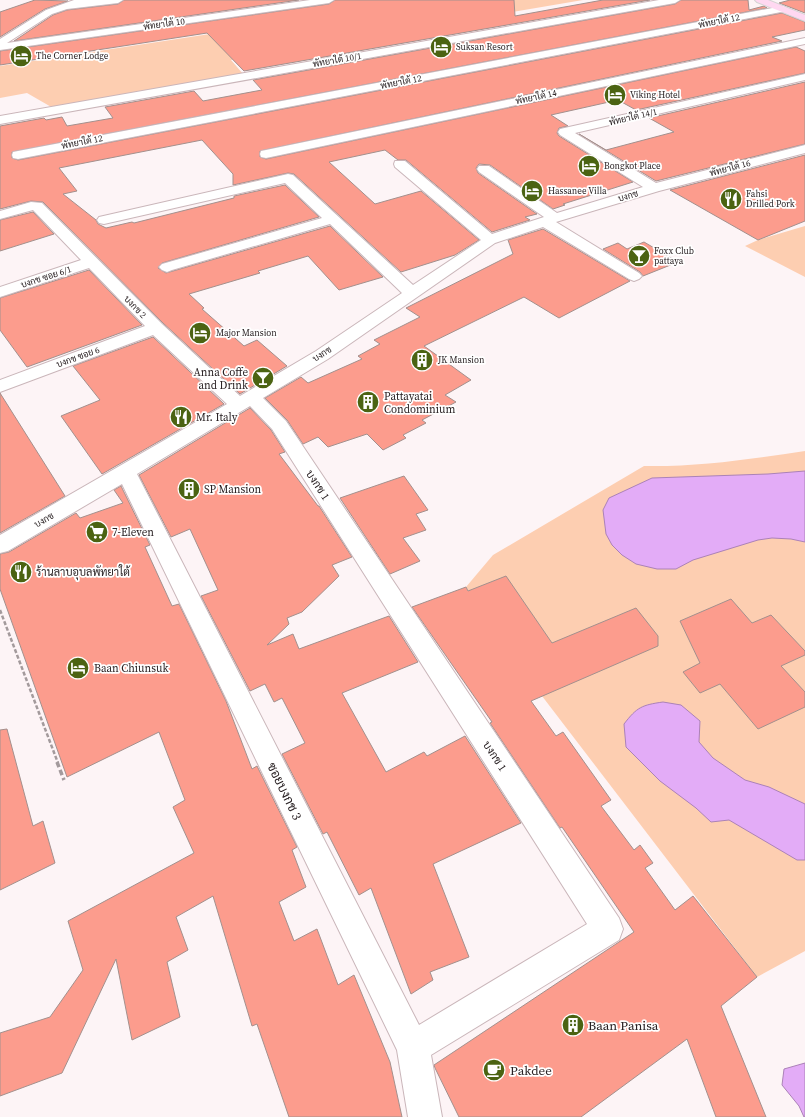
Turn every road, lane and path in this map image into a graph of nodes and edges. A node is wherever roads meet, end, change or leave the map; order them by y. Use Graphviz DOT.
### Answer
graph roads {
  1 [pos="83,0"];
  2 [pos="118,0"];
  3 [pos="329,0"];
  4 [pos="675,0"];
  5 [pos="764,1"];
  6 [pos="781,4"];
  7 [pos="61,7"];
  8 [pos="805,18"];
  9 [pos="805,41"];
  10 [pos="0,42"];
  11 [pos="0,47"];
  12 [pos="805,77"];
  13 [pos="0,120"];
  14 [pos="805,148"];
  15 [pos="266,154"];
  16 [pos="18,155"];
  17 [pos="400,164"];
  18 [pos="484,169"];
  19 [pos="654,188"];
  20 [pos="0,215"];
  21 [pos="333,219"];
  22 [pos="104,220"];
  23 [pos="550,220"];
  24 [pos="490,240"];
  25 [pos="91,262"];
  26 [pos="167,267"];
  27 [pos="634,276"];
  28 [pos="0,292"];
  29 [pos="412,293"];
  30 [pos="156,328"];
  31 [pos="0,386"];
  32 [pos="244,400"];
  33 [pos="126,472"];
  34 [pos="0,546"];
  35 [pos="0,610"];
  36 [pos="64,780"];
  37 [pos="413,1047"];
  38 [pos="425,1117"];
  1 -- 7 [label="street"];
  2 -- 7 [label="street"];
  3 -- 11 [label="street, พัทยาใต้ 10"];
  4 -- 13 [label="street, พัทยาใต้ 10/1"];
  5 -- 6 [label="main road"];
  6 -- 8 [label="main road"];
  6 -- 16 [label="street, พัทยาใต้ 12"];
  7 -- 10 [label="street"];
  9 -- 15 [label="street, พัทยาใต้ 14"];
  12 -- 19 [label="street, พัทยาใต้ 14/1"];
  14 -- 19 [label="street, พัทยาใต้ 16"];
  17 -- 24 [label="street"];
  18 -- 23 [label="street"];
  19 -- 23 [label="street, บงกช"];
  20 -- 25 [label="street, บงกช 2"];
  21 -- 22 [label="street"];
  21 -- 26 [label="street"];
  21 -- 29 [label="street"];
  23 -- 24 [label="street, บงกช"];
  23 -- 27 [label="street"];
  24 -- 29 [label="street, บงกช"];
  25 -- 28 [label="street, บงกช ซอย 6/1"];
  25 -- 30 [label="street, บงกช 2"];
  29 -- 32 [label="street, บงกช"];
  30 -- 31 [label="street, บงกช ซอย 6"];
  30 -- 32 [label="street, บงกช 2"];
  32 -- 33 [label="street, บงกช"];
  32 -- 37 [label="street, บงกช 1"];
  33 -- 34 [label="street, บงกช"];
  33 -- 37 [label="street, ซอยบงกช 3"];
  35 -- 36 [label="path"];
  37 -- 38 [label="street, ซอยบงกช 3"];
}
